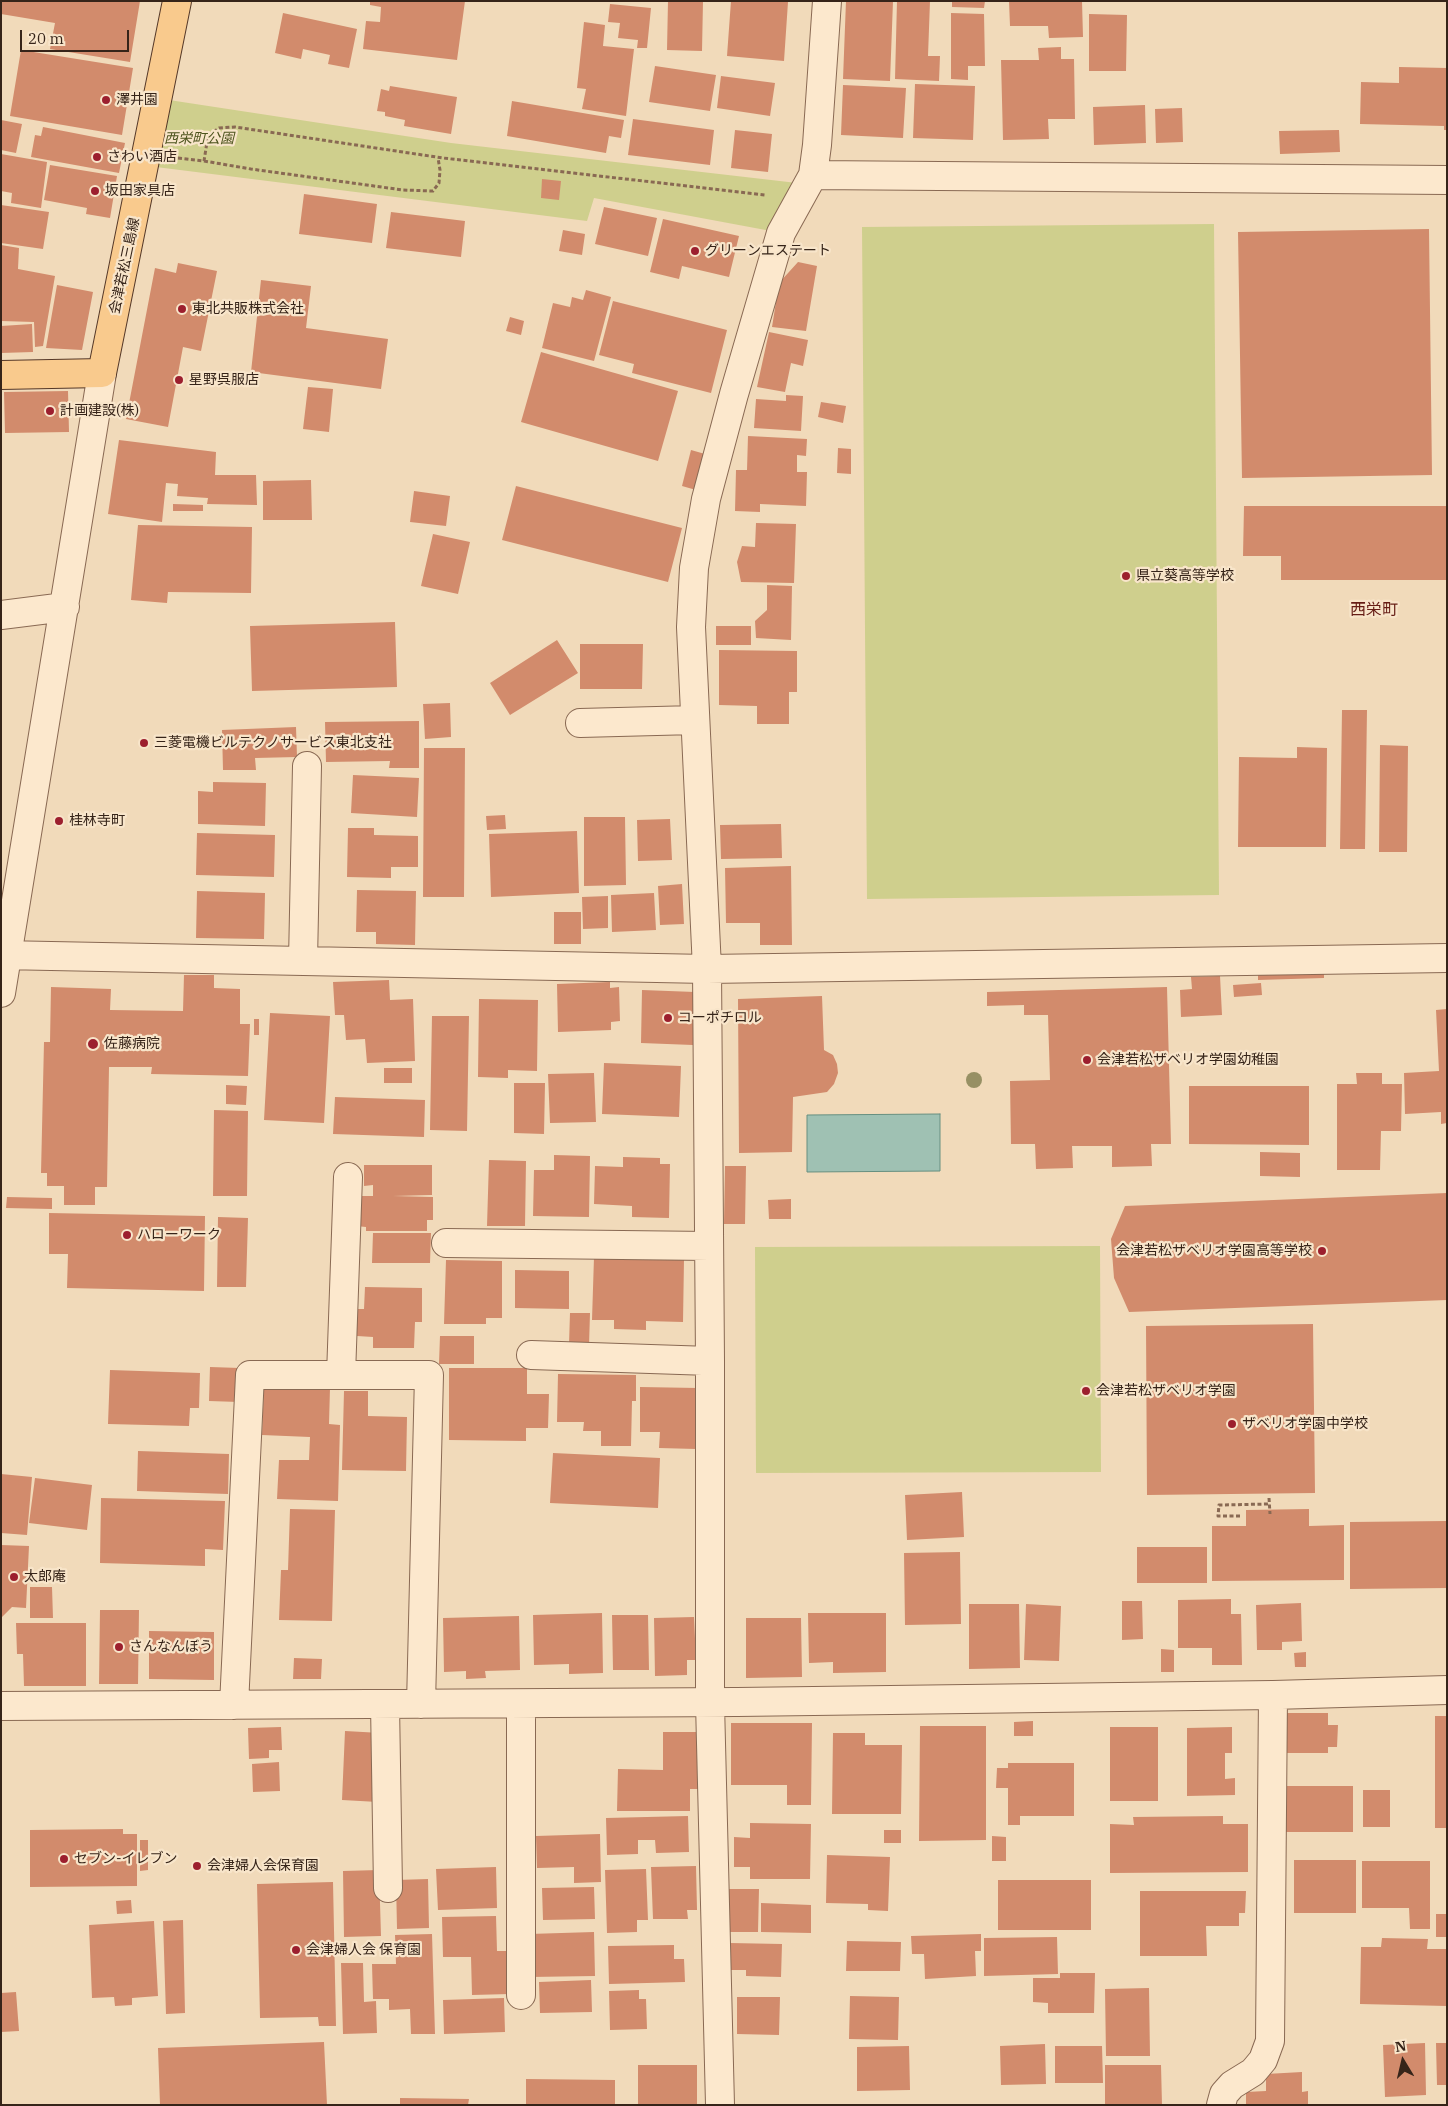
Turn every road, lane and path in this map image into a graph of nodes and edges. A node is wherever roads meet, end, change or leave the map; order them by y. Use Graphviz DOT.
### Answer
graph roads {
  1 [pos="177,1"];
  2 [pos="827,1"];
  3 [pos="148,155"];
  4 [pos="437,157"];
  5 [pos="204,161"];
  6 [pos="1447,180"];
  7 [pos="807,186"];
  8 [pos="102,374"];
  9 [pos="1,375"];
  10 [pos="65,607"];
  11 [pos="1,615"];
  12 [pos="695,720"];
  13 [pos="580,723"];
  14 [pos="307,766"];
  15 [pos="5,955"];
  16 [pos="1447,958"];
  17 [pos="303,961"];
  18 [pos="707,968"];
  19 [pos="1,993"];
  20 [pos="348,1177"];
  21 [pos="446,1243"];
  22 [pos="709,1246"];
  23 [pos="531,1355"];
  24 [pos="710,1361"];
  25 [pos="341,1375"];
  26 [pos="1269,1498"];
  27 [pos="1270,1504"];
  28 [pos="1270,1514"];
  29 [pos="1240,1516"];
  30 [pos="1447,1690"];
  31 [pos="1272,1695"];
  32 [pos="710,1702"];
  33 [pos="385,1704"];
  34 [pos="422,1704"];
  35 [pos="521,1704"];
  36 [pos="234,1705"];
  37 [pos="1,1706"];
  38 [pos="388,1888"];
  39 [pos="521,1995"];
  40 [pos="720,2105"];
  41 [pos="1221,2105"];
  1 -- 3 [label="main road, 会津若松三島線"];
  2 -- 7 [label="street"];
  3 -- 5 [label="path"];
  3 -- 8 [label="main road, 会津若松三島線"];
  4 -- 5 [label="path"];
  4 -- 5 [label="path"];
  4 -- 7 [label="path"];
  6 -- 7 [label="street"];
  7 -- 12 [label="street"];
  8 -- 9 [label="main road"];
  8 -- 10 [label="street"];
  10 -- 11 [label="street"];
  10 -- 15 [label="street"];
  12 -- 13 [label="street"];
  12 -- 18 [label="street"];
  14 -- 17 [label="street"];
  15 -- 17 [label="street"];
  15 -- 19 [label="street"];
  16 -- 18 [label="street"];
  17 -- 18 [label="street"];
  18 -- 22 [label="street"];
  20 -- 25 [label="street"];
  21 -- 22 [label="street"];
  22 -- 24 [label="street"];
  23 -- 24 [label="street"];
  24 -- 32 [label="street"];
  25 -- 34 [label="street"];
  25 -- 36 [label="street"];
  26 -- 27 [label="path"];
  27 -- 28 [label="path"];
  27 -- 29 [label="path"];
  30 -- 31 [label="street"];
  31 -- 32 [label="street"];
  31 -- 41 [label="street"];
  32 -- 35 [label="street"];
  32 -- 40 [label="street"];
  33 -- 34 [label="street"];
  33 -- 36 [label="street"];
  33 -- 38 [label="street"];
  34 -- 35 [label="street"];
  35 -- 39 [label="street"];
  36 -- 37 [label="street"];
}
